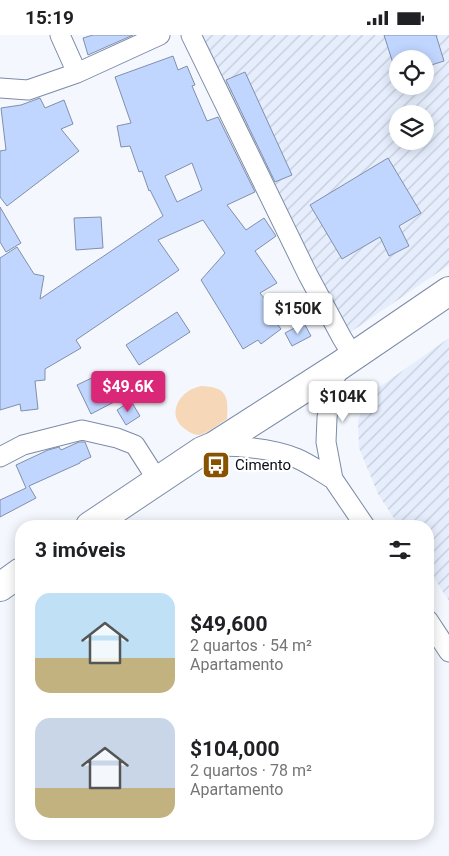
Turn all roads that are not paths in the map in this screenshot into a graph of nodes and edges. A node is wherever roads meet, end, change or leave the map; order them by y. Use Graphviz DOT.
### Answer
graph roads {
  1 [pos="60,35"];
  2 [pos="160,35"];
  3 [pos="191,35"];
  4 [pos="77,73"];
  5 [pos="0,88"];
  6 [pos="449,291"];
  7 [pos="346,361"];
  8 [pos="214,445"];
  9 [pos="0,457"];
  10 [pos="333,479"];
  11 [pos="158,481"];
  12 [pos="99,520"];
  13 [pos="361,520"];
  14 [pos="15,577"];
  15 [pos="0,587"];
  16 [pos="434,629"];
  17 [pos="449,652"];
  1 -- 4 [label="street"];
  2 -- 4 [label="street"];
  3 -- 7 [label="street"];
  4 -- 5 [label="street"];
  6 -- 7 [label="main road"];
  7 -- 8 [label="main road"];
  7 -- 10 [label="street"];
  8 -- 10 [label="street"];
  8 -- 11 [label="main road"];
  9 -- 11 [label="street"];
  10 -- 13 [label="street"];
  11 -- 12 [label="main road"];
  14 -- 15 [label="main road"];
  16 -- 17 [label="street"];
}
